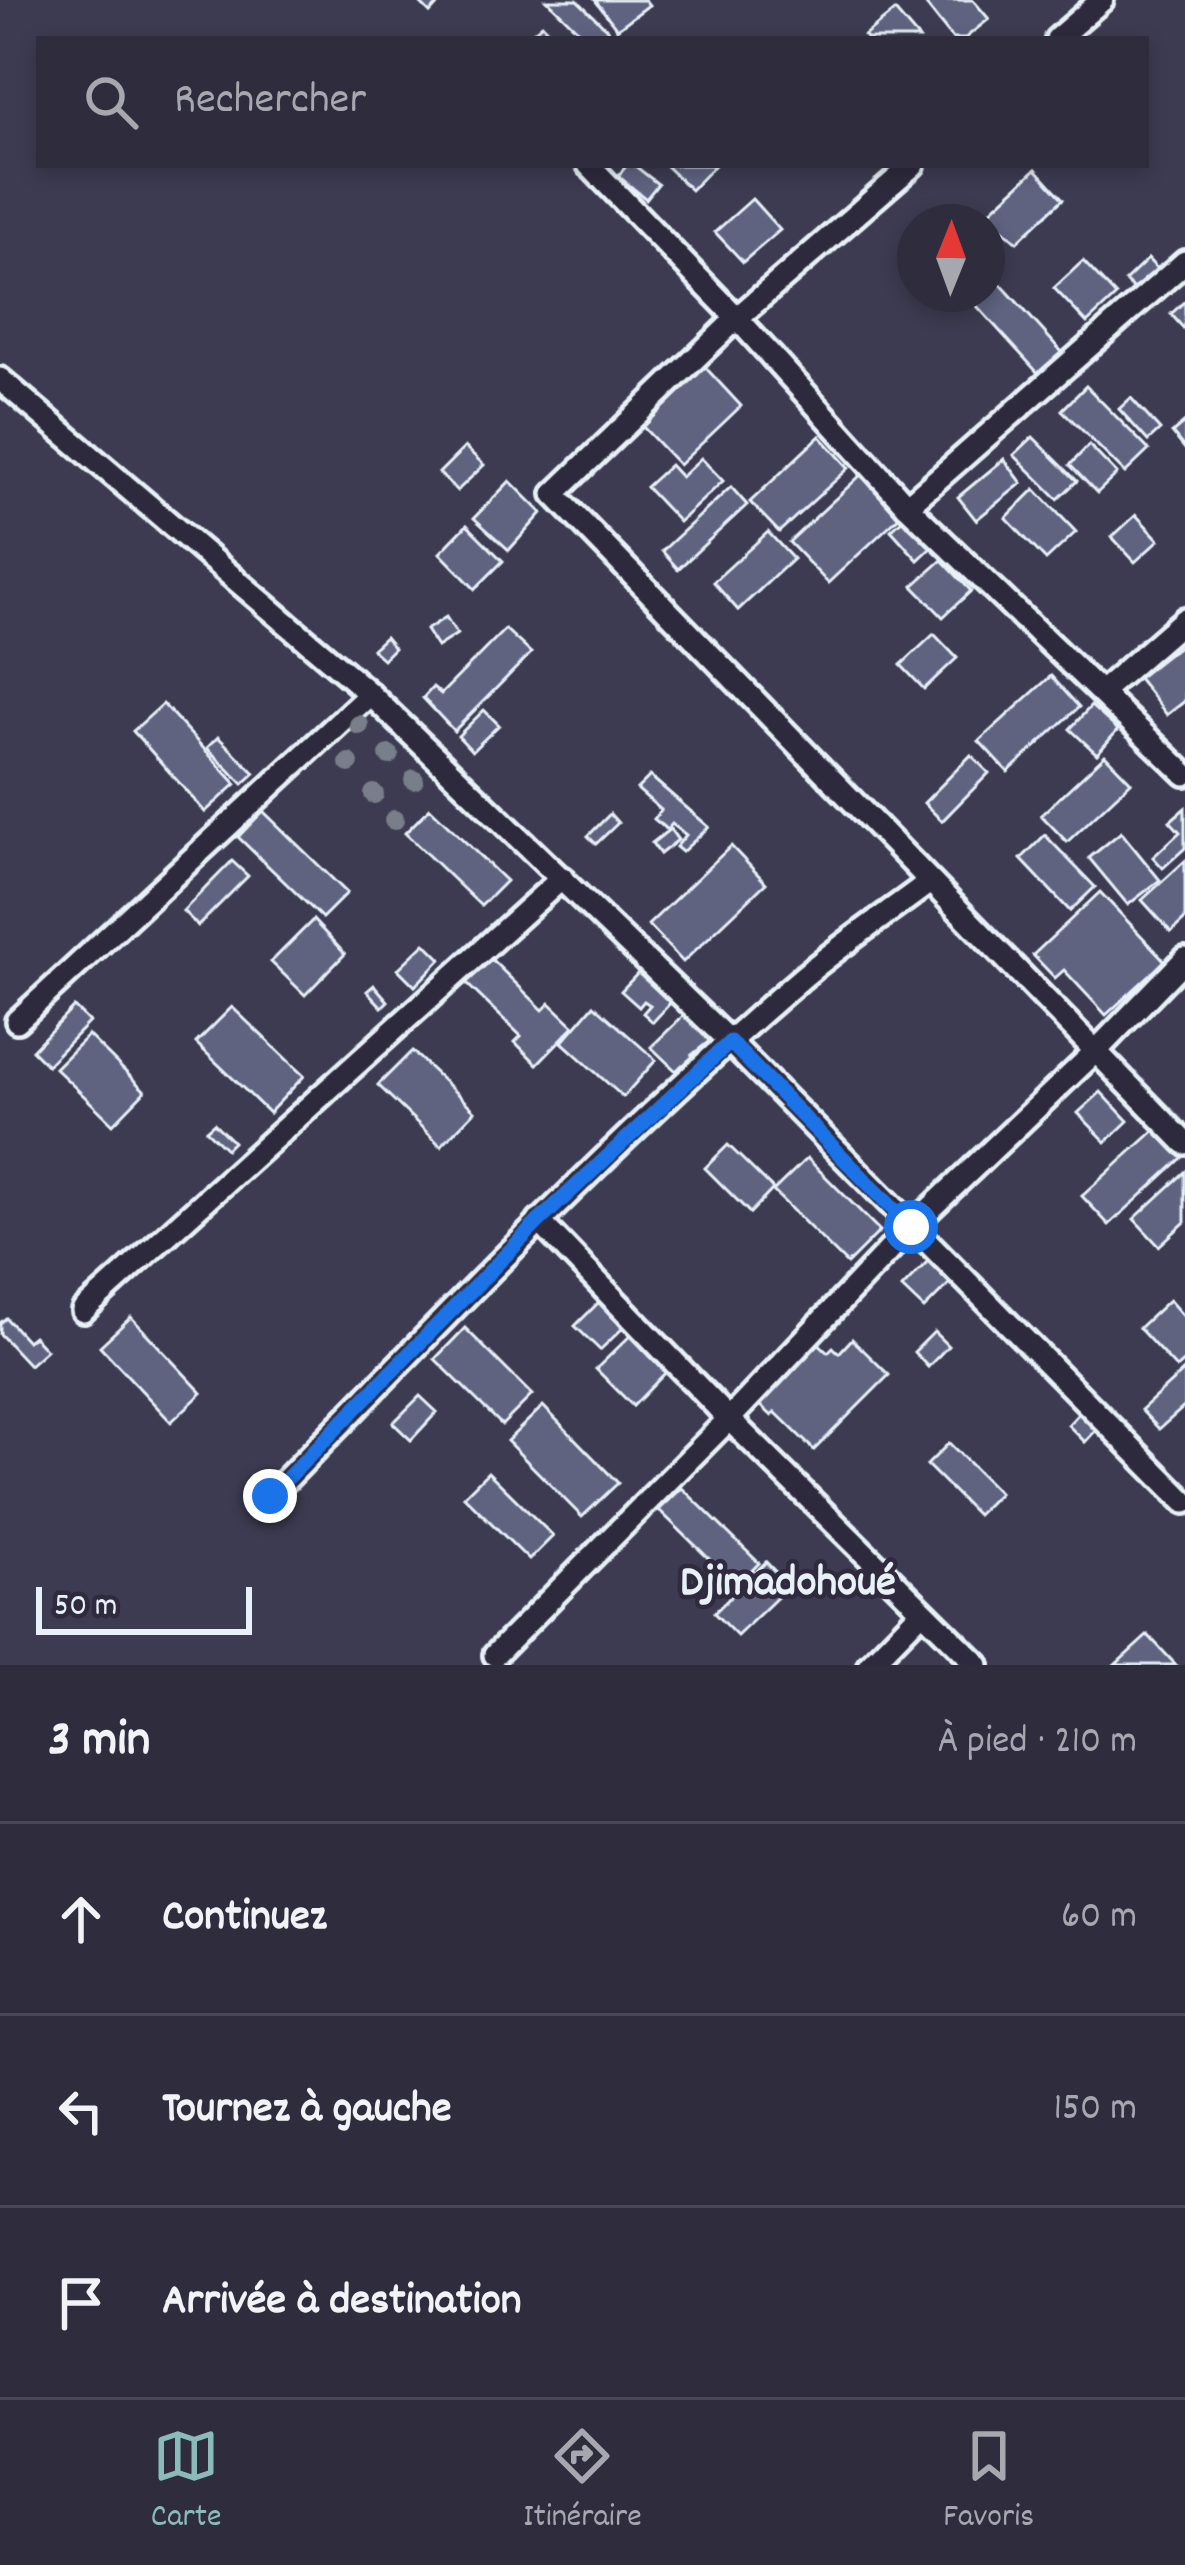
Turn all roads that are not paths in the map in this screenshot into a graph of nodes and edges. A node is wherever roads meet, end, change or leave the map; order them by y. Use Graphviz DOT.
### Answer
graph roads {
  1 [pos="1102,0"];
  2 [pos="1060,36"];
  3 [pos="592,168"];
  4 [pos="910,168"];
  5 [pos="1185,262"];
  6 [pos="737,318"];
  7 [pos="0,379"];
  8 [pos="907,506"];
  9 [pos="1185,619"];
  10 [pos="1102,692"];
  11 [pos="370,694"];
  12 [pos="1185,774"];
  13 [pos="562,878"];
  14 [pos="928,883"];
  15 [pos="1185,959"];
  16 [pos="16,1021"];
  17 [pos="730,1042"];
  18 [pos="1096,1052"];
  19 [pos="1185,1143"];
  20 [pos="539,1221"];
  21 [pos="911,1227"];
  22 [pos="83,1311"];
  23 [pos="729,1419"];
  24 [pos="270,1496"];
  25 [pos="1185,1502"];
  26 [pos="922,1611"];
  27 [pos="495,1654"];
  28 [pos="869,1665"];
  29 [pos="978,1665"];
  1 -- 2 [label="street"];
  3 -- 6 [label="street"];
  4 -- 6 [label="street"];
  5 -- 8 [label="street"];
  6 -- 8 [label="street"];
  6 -- 14 [label="street"];
  7 -- 11 [label="street"];
  8 -- 10 [label="street"];
  9 -- 10 [label="street"];
  10 -- 12 [label="street"];
  11 -- 13 [label="street"];
  11 -- 16 [label="street"];
  13 -- 17 [label="street"];
  13 -- 22 [label="street"];
  14 -- 17 [label="street"];
  14 -- 18 [label="street"];
  15 -- 18 [label="street"];
  17 -- 20 [label="street"];
  17 -- 21 [label="street"];
  18 -- 19 [label="street"];
  18 -- 21 [label="street"];
  20 -- 23 [label="street"];
  20 -- 24 [label="street"];
  21 -- 23 [label="street"];
  21 -- 25 [label="street"];
  23 -- 26 [label="street"];
  23 -- 27 [label="street"];
  26 -- 28 [label="street"];
  26 -- 29 [label="street"];
}
